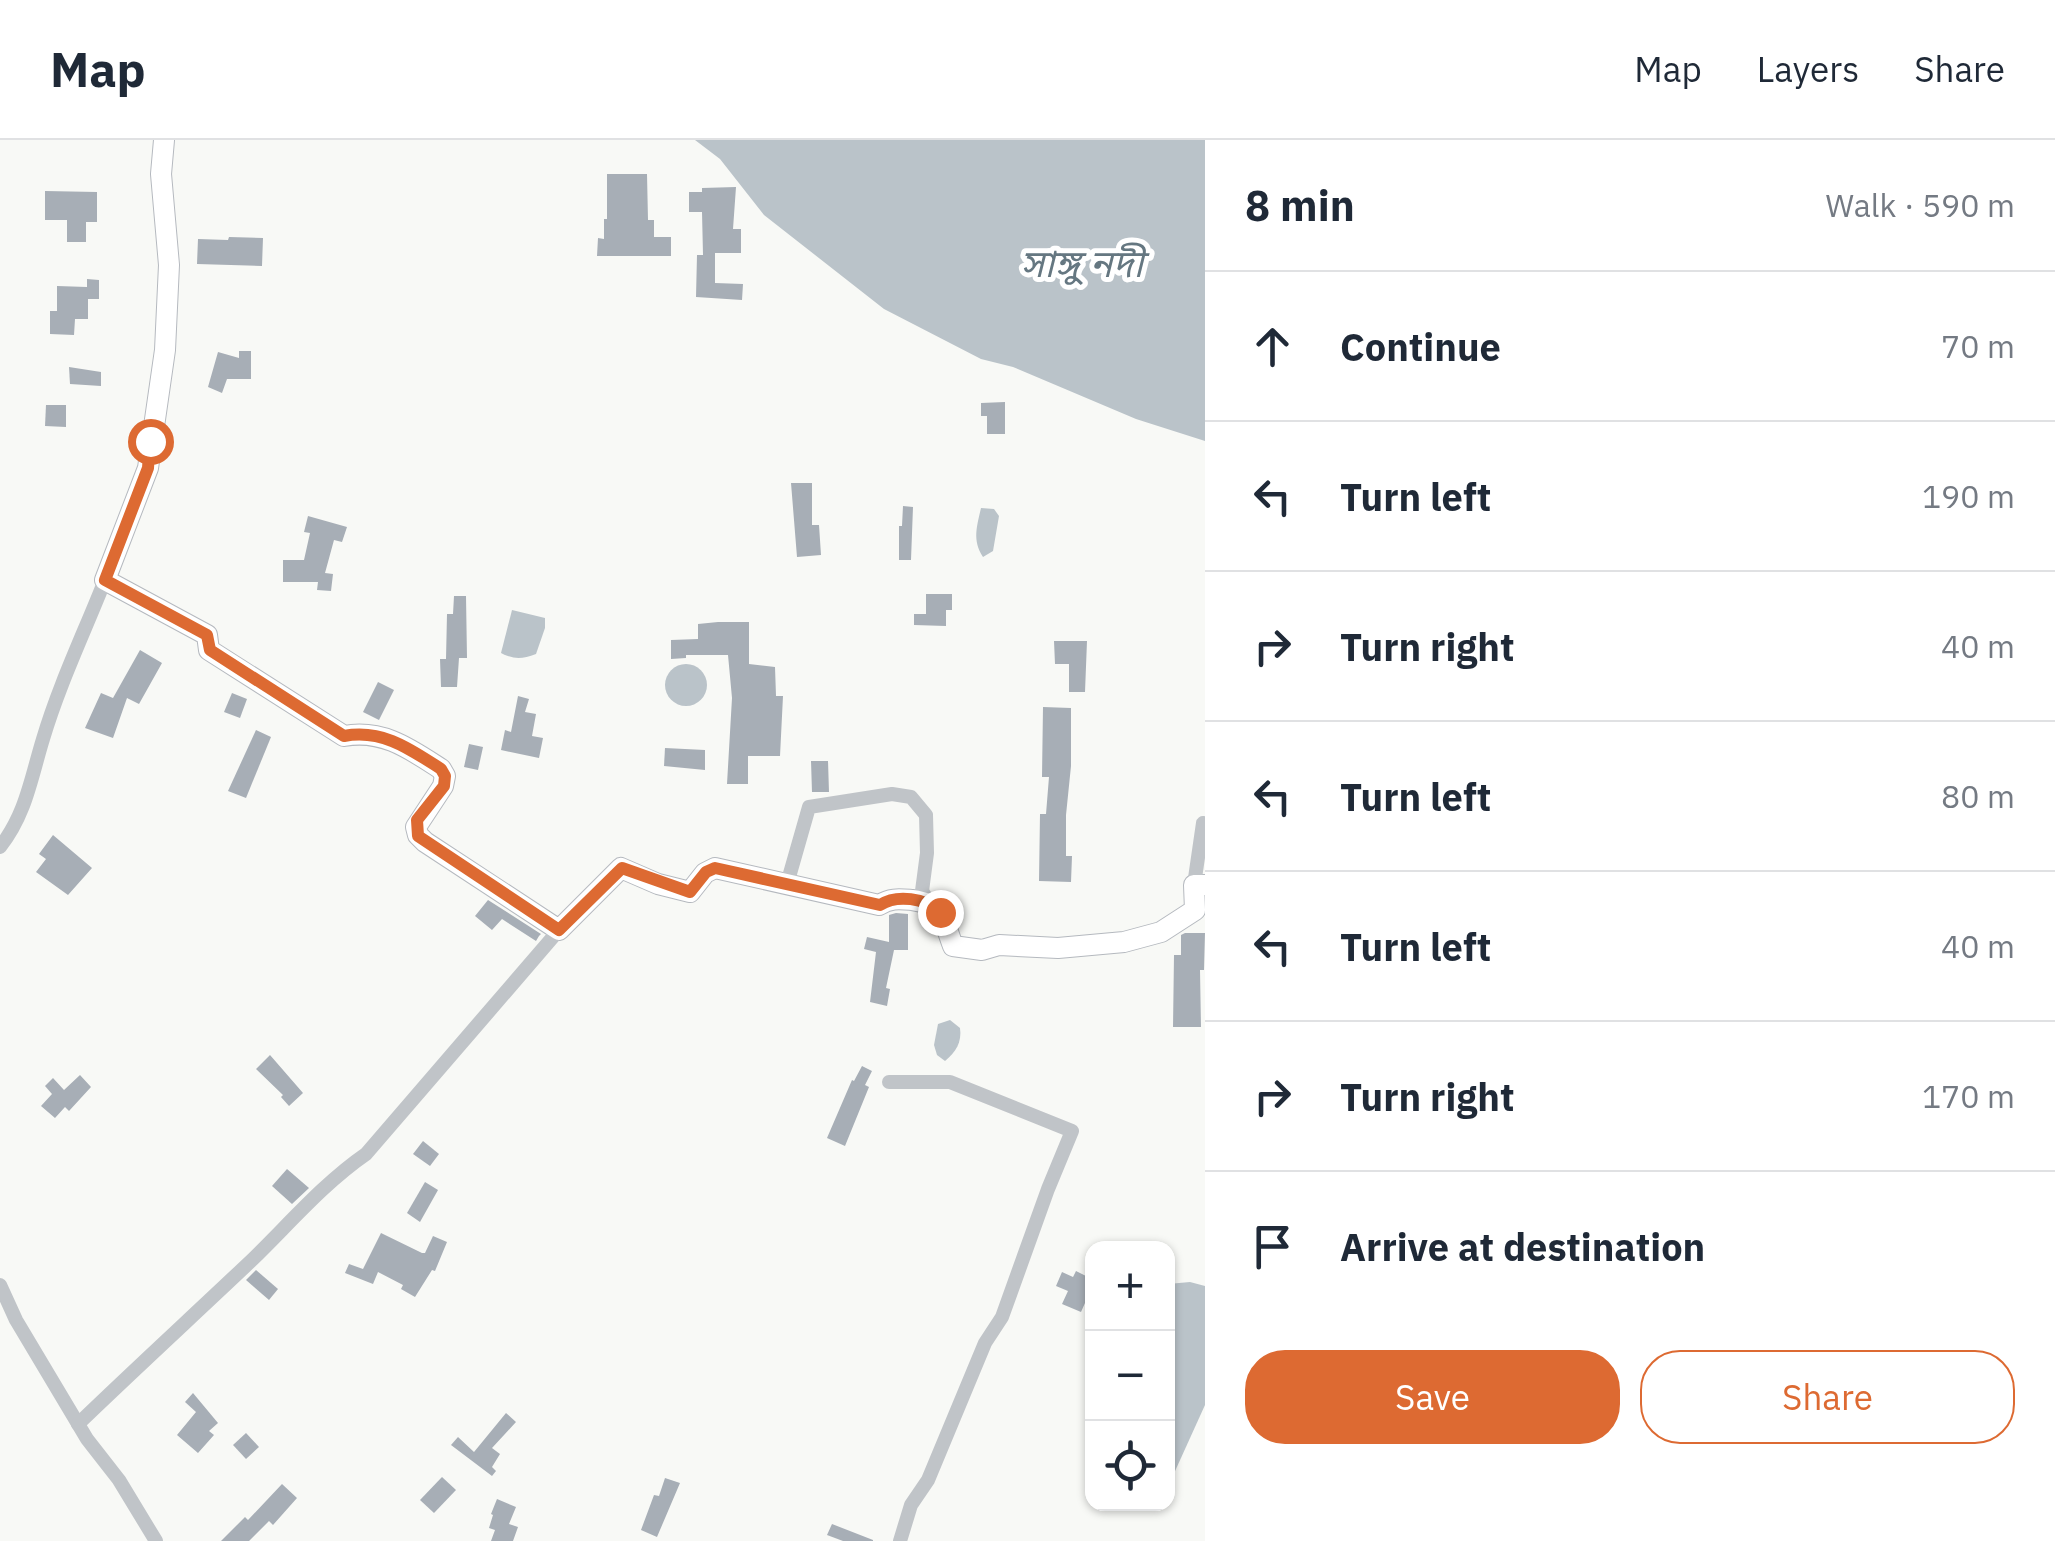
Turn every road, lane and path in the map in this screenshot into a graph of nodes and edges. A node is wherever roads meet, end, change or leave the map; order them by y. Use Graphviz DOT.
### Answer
graph roads {
  1 [pos="164,140"];
  2 [pos="105,580"];
  3 [pos="1203,822"];
  4 [pos="0,847"];
  5 [pos="787,884"];
  6 [pos="1200,885"];
  7 [pos="930,902"];
  8 [pos="559,930"];
  9 [pos="889,1082"];
  10 [pos="0,1285"];
  11 [pos="78,1424"];
  12 [pos="156,1541"];
  13 [pos="900,1541"];
  1 -- 2 [label="main road"];
  2 -- 4 [label="street"];
  2 -- 8 [label="main road"];
  3 -- 6 [label="street"];
  5 -- 7 [label="main road"];
  5 -- 7 [label="street"];
  5 -- 8 [label="main road"];
  6 -- 7 [label="main road"];
  8 -- 11 [label="street"];
  9 -- 13 [label="street"];
  10 -- 11 [label="street"];
  11 -- 12 [label="street"];
}
